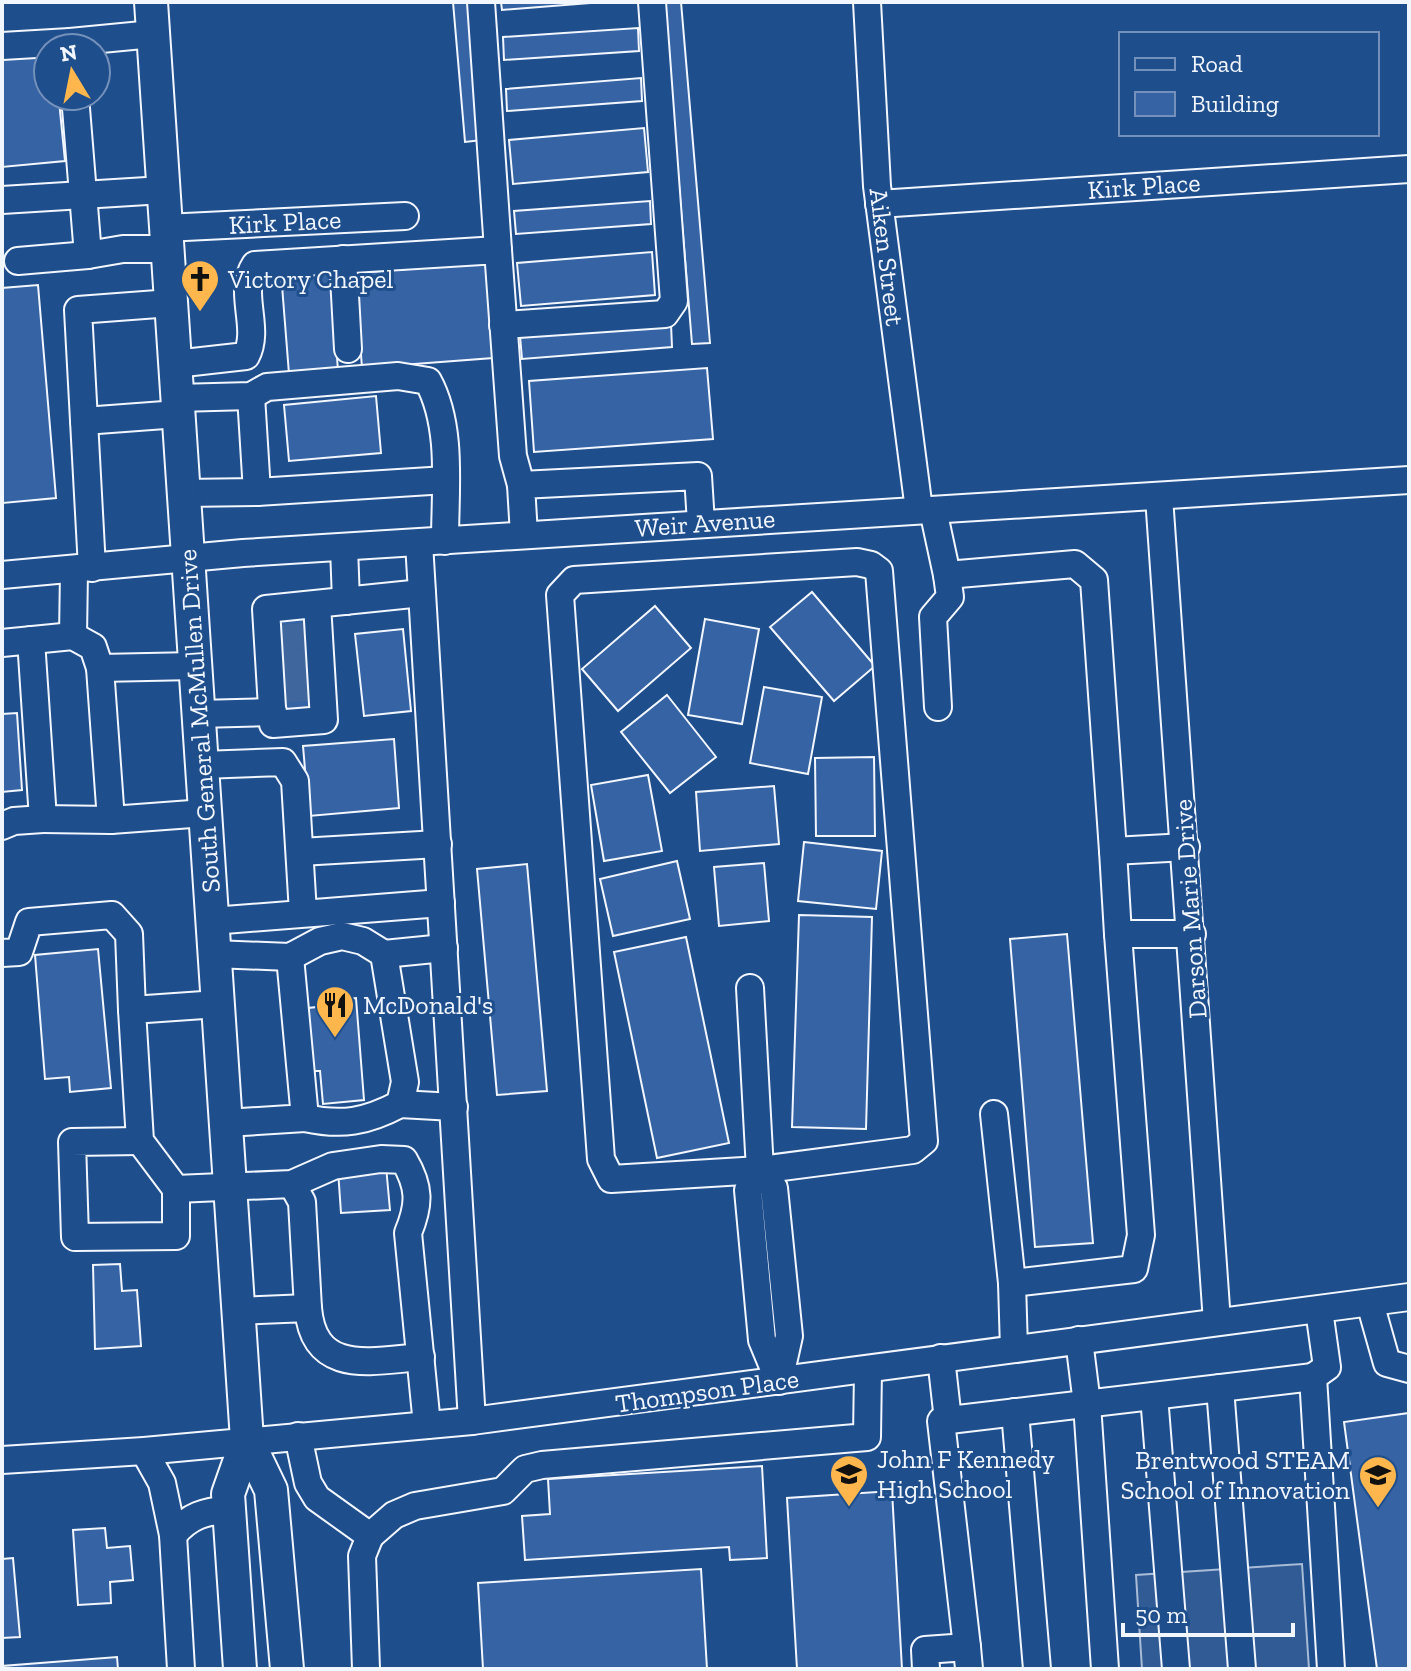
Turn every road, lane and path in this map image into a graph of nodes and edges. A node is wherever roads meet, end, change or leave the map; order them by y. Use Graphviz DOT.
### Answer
graph roads {
  1 [pos="151,2"];
  2 [pos="481,2"];
  3 [pos="652,2"];
  4 [pos="867,2"];
  5 [pos="153,34"];
  6 [pos="112,40"];
  7 [pos="2,46"];
  8 [pos="32,46"];
  9 [pos="76,112"];
  10 [pos="1409,169"];
  11 [pos="163,190"];
  12 [pos="83,194"];
  13 [pos="2,200"];
  14 [pos="879,204"];
  15 [pos="405,216"];
  16 [pos="166,238"];
  17 [pos="498,250"];
  18 [pos="88,255"];
  19 [pos="343,259"];
  20 [pos="18,261"];
  21 [pos="171,303"];
  22 [pos="503,325"];
  23 [pos="348,349"];
  24 [pos="175,364"];
  25 [pos="251,396"];
  26 [pos="177,406"];
  27 [pos="84,421"];
  28 [pos="446,480"];
  29 [pos="1409,480"];
  30 [pos="521,485"];
  31 [pos="257,492"];
  32 [pos="183,493"];
  33 [pos="1159,497"];
  34 [pos="926,510"];
  35 [pos="701,523"];
  36 [pos="524,535"];
  37 [pos="432,542"];
  38 [pos="344,547"];
  39 [pos="188,559"];
  40 [pos="83,570"];
  41 [pos="2,575"];
  42 [pos="947,575"];
  43 [pos="422,593"];
  44 [pos="346,601"];
  45 [pos="317,604"];
  46 [pos="73,636"];
  47 [pos="31,640"];
  48 [pos="2,643"];
  49 [pos="195,666"];
  50 [pos="293,667"];
  51 [pos="100,668"];
  52 [pos="938,707"];
  53 [pos="198,714"];
  54 [pos="202,765"];
  55 [pos="205,813"];
  56 [pos="43,819"];
  57 [pos="6,820"];
  58 [pos="111,820"];
  59 [pos="438,844"];
  60 [pos="1186,847"];
  61 [pos="1113,851"];
  62 [pos="300,852"];
  63 [pos="441,903"];
  64 [pos="303,913"];
  65 [pos="212,921"];
  66 [pos="1118,934"];
  67 [pos="1192,934"];
  68 [pos="444,948"];
  69 [pos="2,953"];
  70 [pos="214,954"];
  71 [pos="384,954"];
  72 [pos="290,957"];
  73 [pos="750,988"];
  74 [pos="218,1004"];
  75 [pos="132,1010"];
  76 [pos="400,1104"];
  77 [pos="454,1107"];
  78 [pos="994,1114"];
  79 [pos="305,1118"];
  80 [pos="226,1123"];
  81 [pos="140,1141"];
  82 [pos="760,1170"];
  83 [pos="292,1184"];
  84 [pos="231,1187"];
  85 [pos="176,1189"];
  86 [pos="1012,1283"];
  87 [pos="1409,1297"];
  88 [pos="1370,1303"];
  89 [pos="308,1308"];
  90 [pos="1319,1310"];
  91 [pos="239,1311"];
  92 [pos="1217,1322"];
  93 [pos="1079,1340"];
  94 [pos="1014,1349"];
  95 [pos="421,1357"];
  96 [pos="941,1358"];
  97 [pos="1409,1369"];
  98 [pos="868,1370"];
  99 [pos="1313,1377"];
  100 [pos="779,1381"];
  101 [pos="1220,1388"];
  102 [pos="1154,1396"];
  103 [pos="1087,1404"];
  104 [pos="1015,1412"];
  105 [pos="944,1420"];
  106 [pos="472,1421"];
  107 [pos="427,1425"];
  108 [pos="298,1436"];
  109 [pos="247,1440"];
  110 [pos="144,1451"];
  111 [pos="2,1460"];
  112 [pos="229,1509"];
  113 [pos="173,1535"];
  114 [pos="370,1536"];
  115 [pos="968,1658"];
  116 [pos="181,1669"];
  117 [pos="240,1669"];
  118 [pos="287,1669"];
  119 [pos="366,1669"];
  120 [pos="926,1669"];
  121 [pos="1037,1669"];
  122 [pos="1105,1669"];
  123 [pos="1176,1669"];
  124 [pos="1242,1669"];
  125 [pos="1331,1669"];
  1 -- 5 [label="main road, South General McMullen Drive"];
  2 -- 17 [label="street"];
  3 -- 22 [label="street"];
  4 -- 14 [label="street, Aiken Street"];
  5 -- 6 [label="street"];
  5 -- 11 [label="main road, South General McMullen Drive"];
  7 -- 8 [label="street"];
  9 -- 12 [label="street"];
  10 -- 14 [label="street, Kirk Place"];
  11 -- 12 [label="street"];
  11 -- 16 [label="main road, South General McMullen Drive"];
  12 -- 13 [label="street"];
  12 -- 18 [label="street"];
  14 -- 34 [label="street, Aiken Street"];
  15 -- 16 [label="street, Kirk Place"];
  16 -- 18 [label="street, Kirk Place"];
  16 -- 21 [label="main road, South General McMullen Drive"];
  17 -- 19 [label="street"];
  17 -- 22 [label="street"];
  18 -- 20 [label="street, Kirk Place"];
  19 -- 23 [label="street"];
  19 -- 24 [label="street"];
  21 -- 24 [label="main road, South General McMullen Drive"];
  21 -- 27 [label="street"];
  22 -- 30 [label="street"];
  24 -- 26 [label="main road, South General McMullen Drive"];
  25 -- 26 [label="street"];
  25 -- 28 [label="street"];
  25 -- 31 [label="street"];
  26 -- 27 [label="street"];
  26 -- 32 [label="main road, South General McMullen Drive"];
  27 -- 40 [label="street"];
  28 -- 31 [label="street"];
  28 -- 37 [label="street"];
  29 -- 33 [label="street, Weir Avenue"];
  30 -- 35 [label="street"];
  30 -- 36 [label="street"];
  31 -- 32 [label="street"];
  32 -- 39 [label="main road, South General McMullen Drive"];
  33 -- 34 [label="street, Weir Avenue"];
  33 -- 60 [label="street, Darson Marie Drive"];
  34 -- 35 [label="street, Weir Avenue"];
  34 -- 42 [label="street, Aiken Street"];
  35 -- 36 [label="street, Weir Avenue"];
  36 -- 37 [label="street, Weir Avenue"];
  37 -- 38 [label="street, Weir Avenue"];
  37 -- 43 [label="street"];
  38 -- 39 [label="street, Weir Avenue"];
  38 -- 44 [label="street"];
  39 -- 40 [label="street, Weir Avenue"];
  39 -- 49 [label="main road, South General McMullen Drive"];
  40 -- 41 [label="street, Weir Avenue"];
  40 -- 46 [label="street"];
  42 -- 52 [label="street"];
  42 -- 61 [label="street"];
  43 -- 44 [label="street"];
  43 -- 59 [label="street"];
  44 -- 45 [label="street"];
  45 -- 50 [label="street"];
  45 -- 50 [label="street"];
  46 -- 47 [label="street"];
  46 -- 51 [label="street"];
  47 -- 48 [label="street"];
  47 -- 56 [label="street"];
  49 -- 51 [label="street"];
  49 -- 53 [label="main road, South General McMullen Drive"];
  50 -- 53 [label="street"];
  51 -- 58 [label="street"];
  53 -- 54 [label="main road, South General McMullen Drive"];
  54 -- 55 [label="main road, South General McMullen Drive"];
  54 -- 62 [label="street"];
  55 -- 58 [label="street"];
  55 -- 65 [label="main road, South General McMullen Drive"];
  56 -- 57 [label="street"];
  56 -- 58 [label="street"];
  59 -- 62 [label="street"];
  59 -- 63 [label="street"];
  60 -- 61 [label="street"];
  60 -- 67 [label="street, Darson Marie Drive"];
  61 -- 66 [label="street"];
  62 -- 64 [label="street"];
  63 -- 64 [label="street"];
  63 -- 68 [label="street"];
  64 -- 65 [label="street"];
  65 -- 70 [label="main road, South General McMullen Drive"];
  66 -- 67 [label="street"];
  66 -- 86 [label="street"];
  67 -- 92 [label="street, Darson Marie Drive"];
  68 -- 71 [label="street"];
  68 -- 77 [label="street"];
  69 -- 75 [label="street"];
  70 -- 72 [label="street"];
  70 -- 74 [label="main road, South General McMullen Drive"];
  71 -- 72 [label="street"];
  71 -- 76 [label="street"];
  72 -- 79 [label="street"];
  73 -- 82 [label="street"];
  74 -- 75 [label="street"];
  74 -- 80 [label="main road, South General McMullen Drive"];
  75 -- 81 [label="street"];
  76 -- 77 [label="street"];
  76 -- 79 [label="street"];
  77 -- 106 [label="street"];
  78 -- 86 [label="street"];
  79 -- 80 [label="street"];
  80 -- 84 [label="main road, South General McMullen Drive"];
  81 -- 85 [label="street"];
  81 -- 85 [label="street"];
  82 -- 82 [label="street"];
  82 -- 100 [label="street"];
  83 -- 84 [label="street"];
  83 -- 89 [label="street"];
  83 -- 95 [label="street"];
  84 -- 85 [label="street"];
  84 -- 91 [label="main road, South General McMullen Drive"];
  86 -- 94 [label="street"];
  87 -- 88 [label="street, Thompson Place"];
  88 -- 90 [label="street, Thompson Place"];
  88 -- 97 [label="street"];
  89 -- 91 [label="street"];
  89 -- 95 [label="street"];
  90 -- 92 [label="street, Thompson Place"];
  90 -- 99 [label="street"];
  91 -- 109 [label="main road, South General McMullen Drive"];
  92 -- 93 [label="street, Thompson Place"];
  93 -- 94 [label="street, Thompson Place"];
  93 -- 103 [label="street"];
  94 -- 96 [label="street, Thompson Place"];
  95 -- 107 [label="street"];
  96 -- 98 [label="street, Thompson Place"];
  96 -- 105 [label="street"];
  98 -- 100 [label="street, Thompson Place"];
  98 -- 114 [label="street"];
  99 -- 101 [label="street"];
  99 -- 125 [label="street"];
  100 -- 106 [label="street, Thompson Place"];
  101 -- 102 [label="street"];
  101 -- 124 [label="street"];
  102 -- 103 [label="street"];
  102 -- 123 [label="street"];
  103 -- 104 [label="street"];
  103 -- 122 [label="street"];
  104 -- 105 [label="street"];
  104 -- 121 [label="street"];
  105 -- 115 [label="street"];
  106 -- 107 [label="street, Thompson Place"];
  107 -- 108 [label="street, Thompson Place"];
  108 -- 109 [label="street, Thompson Place"];
  108 -- 114 [label="street"];
  109 -- 110 [label="street, Thompson Place"];
  109 -- 112 [label="main road, South General McMullen Drive"];
  109 -- 118 [label="main road, South General McMullen Drive"];
  110 -- 111 [label="street, Thompson Place"];
  110 -- 113 [label="street"];
  112 -- 113 [label="street"];
  112 -- 117 [label="main road, South General McMullen Drive"];
  113 -- 116 [label="street"];
  114 -- 119 [label="street"];
  115 -- 120 [label="street"];
}
